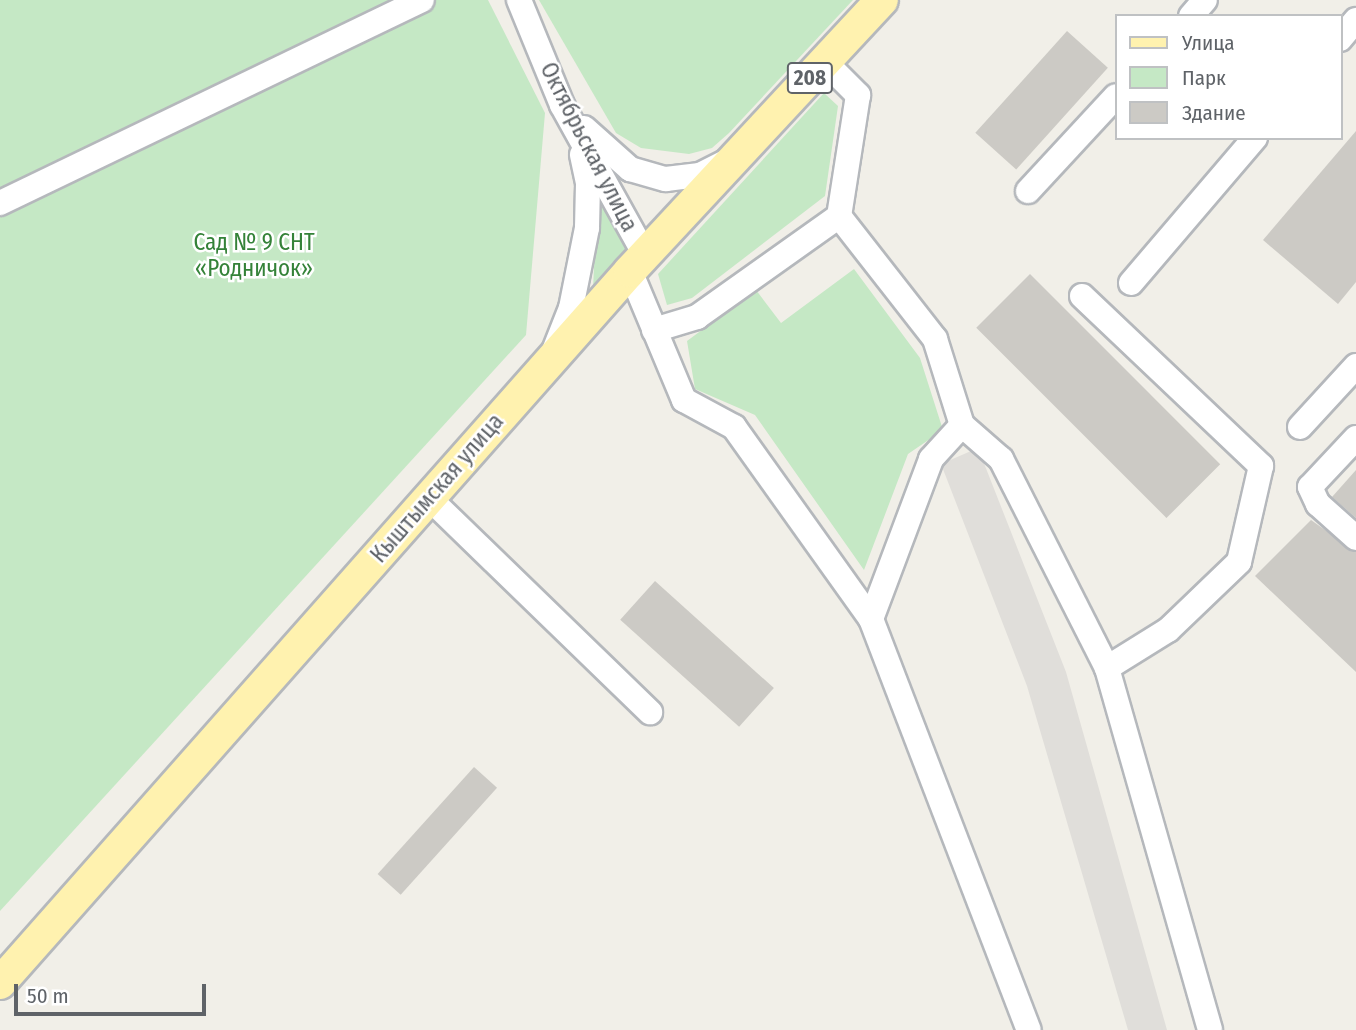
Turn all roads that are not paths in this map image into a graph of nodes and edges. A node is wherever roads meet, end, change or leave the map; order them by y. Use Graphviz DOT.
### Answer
graph roads {
  1 [pos="422,0"];
  2 [pos="519,0"];
  3 [pos="1205,0"];
  4 [pos="880,1"];
  5 [pos="1193,14"];
  6 [pos="1356,20"];
  7 [pos="1342,37"];
  8 [pos="825,62"];
  9 [pos="1114,98"];
  10 [pos="562,105"];
  11 [pos="1253,140"];
  12 [pos="737,156"];
  13 [pos="1028,191"];
  14 [pos="0,203"];
  15 [pos="839,216"];
  16 [pos="637,263"];
  17 [pos="1131,284"];
  18 [pos="1082,296"];
  19 [pos="654,330"];
  20 [pos="551,359"];
  21 [pos="1356,366"];
  22 [pos="962,425"];
  23 [pos="1300,427"];
  24 [pos="1356,438"];
  25 [pos="429,498"];
  26 [pos="1356,538"];
  27 [pos="872,619"];
  28 [pos="1107,667"];
  29 [pos="650,712"];
  30 [pos="0,983"];
  31 [pos="1029,1030"];
  32 [pos="1210,1030"];
  1 -- 14 [label="street"];
  2 -- 10 [label="street, Октябрьская улица"];
  3 -- 5 [label="street"];
  4 -- 8 [label="main road, Кыштымская улица / 208"];
  6 -- 7 [label="street"];
  8 -- 12 [label="main road, Кыштымская улица / 208"];
  8 -- 15 [label="street"];
  9 -- 13 [label="street"];
  10 -- 12 [label="street"];
  10 -- 16 [label="street, Октябрьская улица"];
  10 -- 20 [label="street"];
  11 -- 17 [label="street"];
  12 -- 16 [label="main road, Кыштымская улица / 208"];
  15 -- 19 [label="street"];
  15 -- 22 [label="street"];
  16 -- 19 [label="street, Октябрьская улица"];
  16 -- 20 [label="main road, Кыштымская улица / 208"];
  18 -- 28 [label="street"];
  19 -- 27 [label="street, Октябрьская улица"];
  20 -- 25 [label="main road, Кыштымская улица / 208"];
  21 -- 23 [label="street"];
  22 -- 27 [label="street"];
  22 -- 28 [label="street"];
  24 -- 26 [label="street"];
  25 -- 29 [label="street"];
  25 -- 30 [label="main road, Кыштымская улица / 208"];
  27 -- 31 [label="street, Октябрьская улица"];
  28 -- 32 [label="street"];
}
